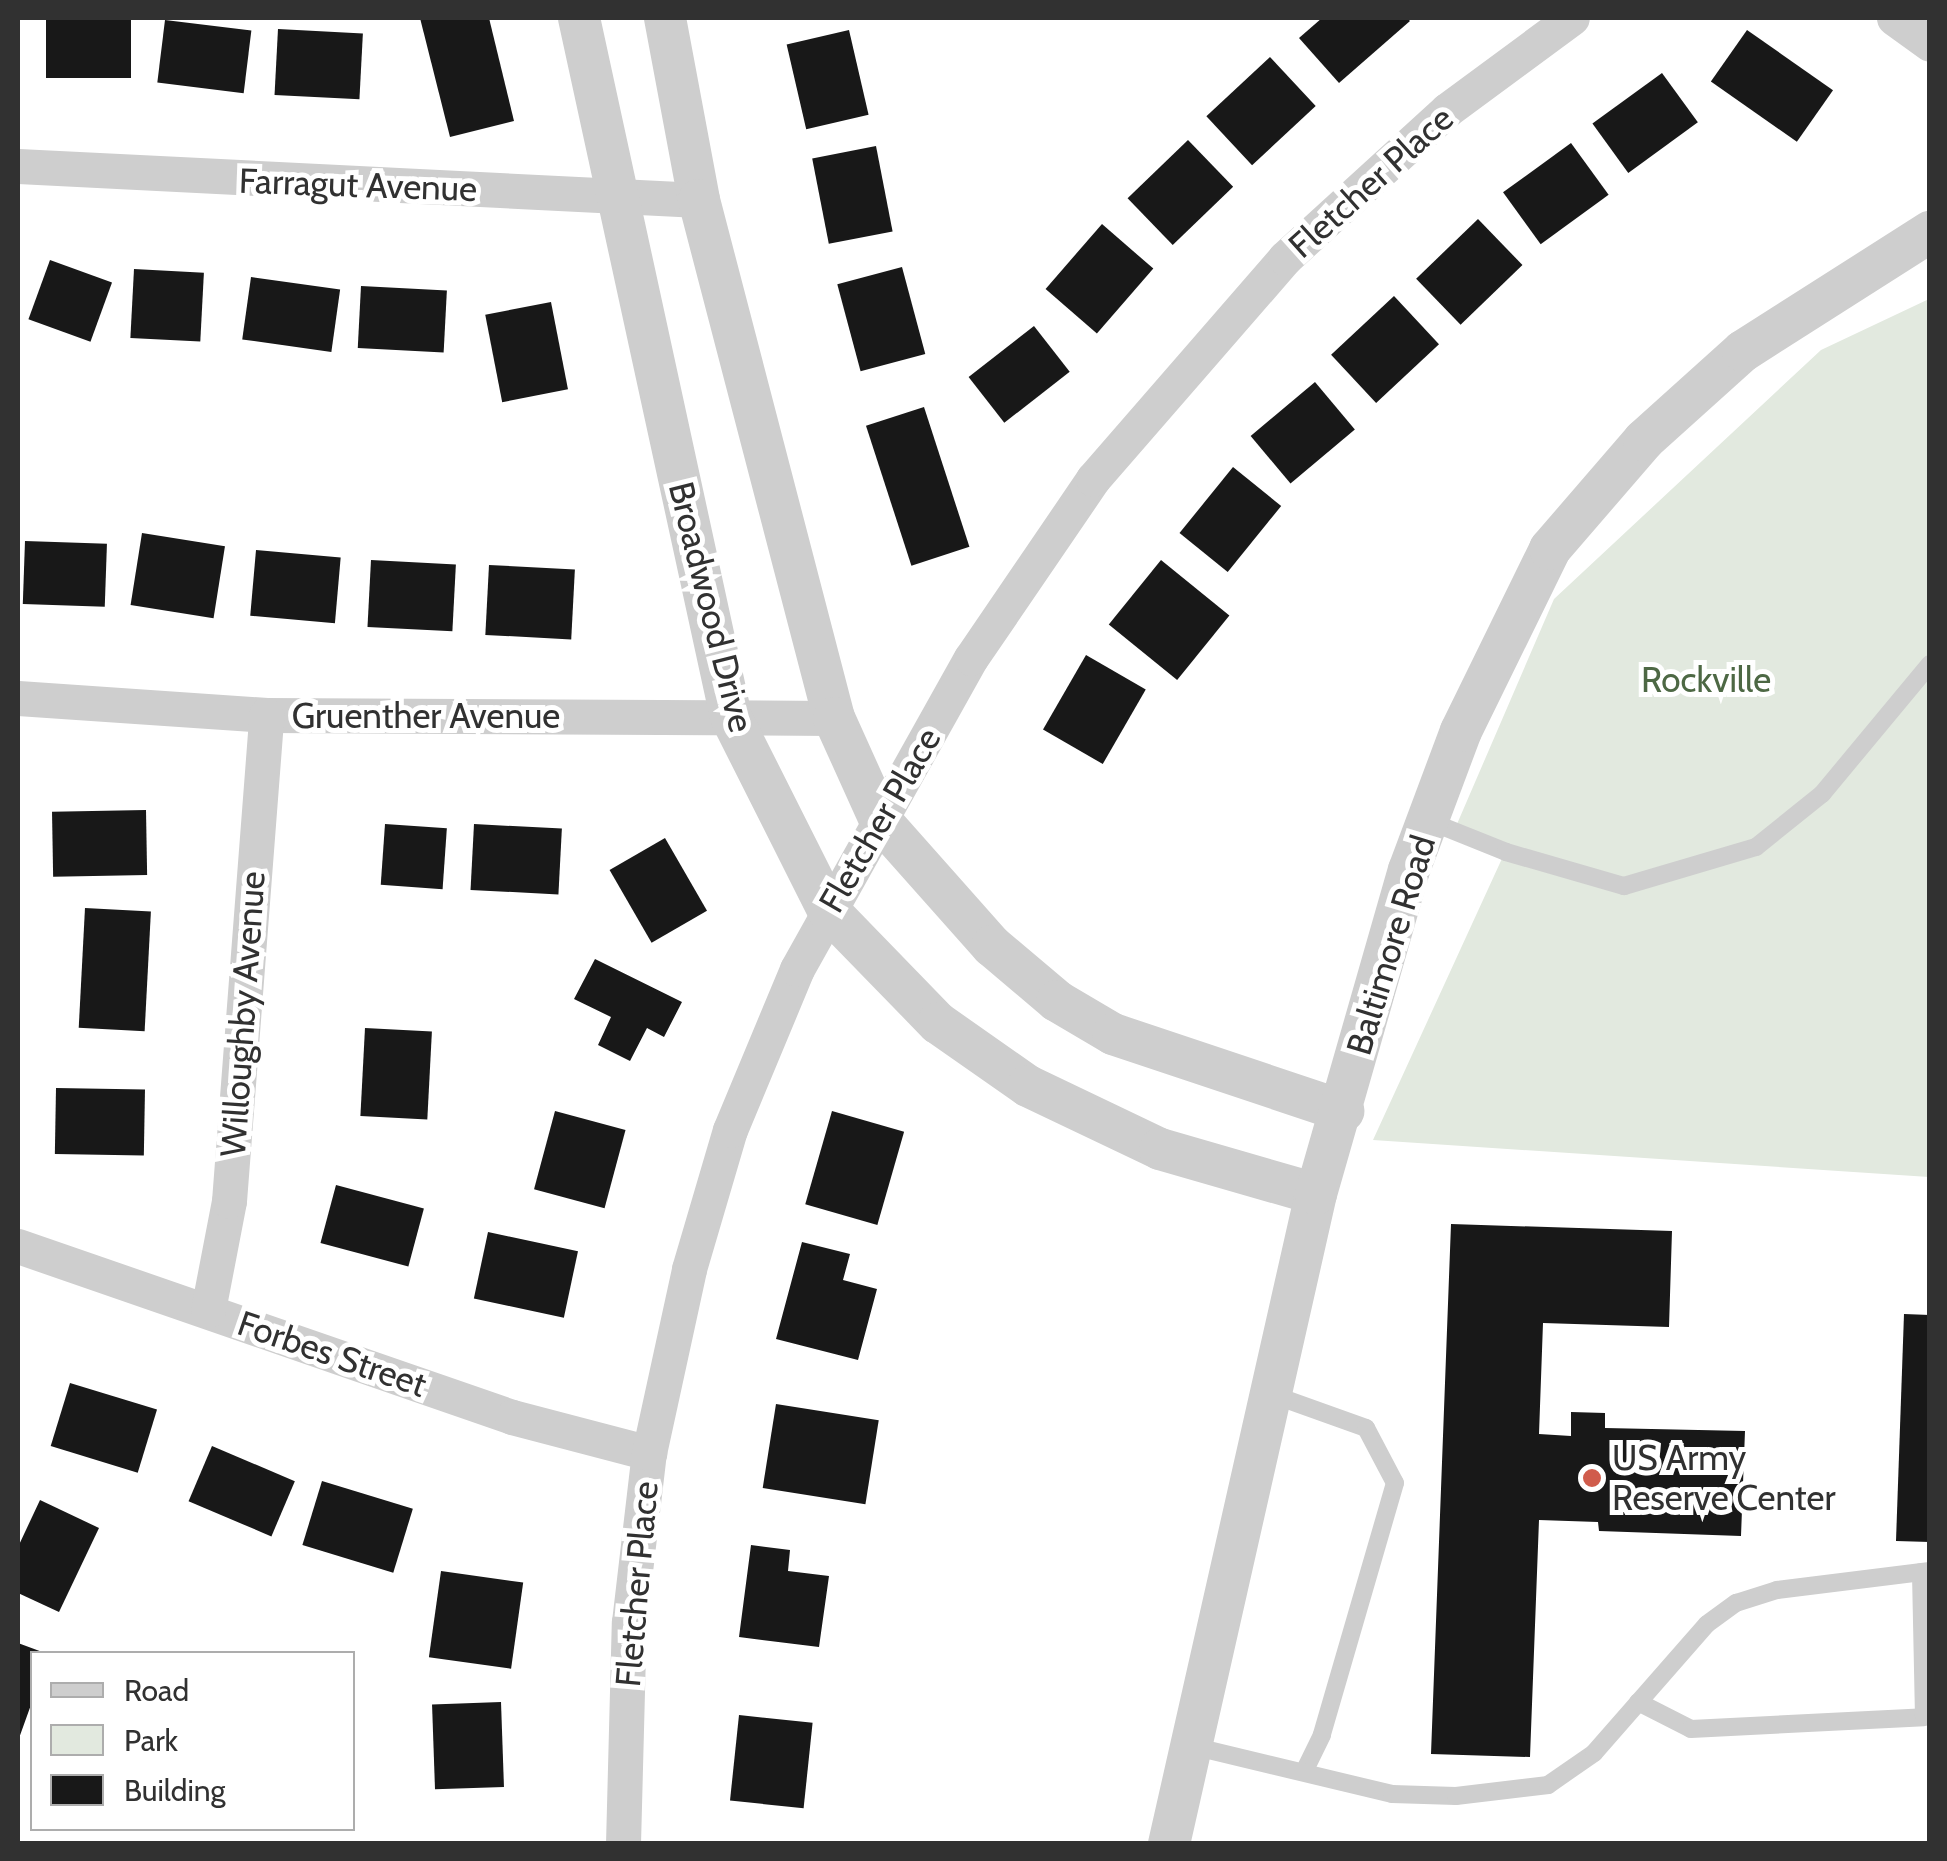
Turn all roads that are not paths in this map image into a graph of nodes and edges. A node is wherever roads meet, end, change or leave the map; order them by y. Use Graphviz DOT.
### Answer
graph roads {
  1 [pos="579,18"];
  2 [pos="665,18"];
  3 [pos="1572,18"];
  4 [pos="1894,18"];
  5 [pos="1930,44"];
  6 [pos="18,166"];
  7 [pos="619,196"];
  8 [pos="699,200"];
  9 [pos="1930,232"];
  10 [pos="1930,664"];
  11 [pos="18,698"];
  12 [pos="266,716"];
  13 [pos="731,718"];
  14 [pos="834,718"];
  15 [pos="880,820"];
  16 [pos="1428,820"];
  17 [pos="828,910"];
  18 [pos="1343,1111"];
  19 [pos="1316,1194"];
  20 [pos="18,1246"];
  21 [pos="208,1310"];
  22 [pos="1271,1394"];
  23 [pos="649,1453"];
  24 [pos="1925,1572"];
  25 [pos="1638,1702"];
  26 [pos="1192,1746"];
  27 [pos="1305,1770"];
  28 [pos="623,1844"];
  29 [pos="1169,1844"];
  1 -- 7 [label="street, Broadwood Drive"];
  2 -- 8 [label="street"];
  3 -- 15 [label="street, Fletcher Place"];
  4 -- 5 [label="street"];
  6 -- 7 [label="street, Farragut Avenue"];
  7 -- 8 [label="street, Farragut Avenue"];
  7 -- 13 [label="street, Broadwood Drive"];
  8 -- 14 [label="street"];
  9 -- 16 [label="street, Baltimore Road"];
  10 -- 16 [label="lane"];
  11 -- 12 [label="street, Gruenther Avenue"];
  12 -- 13 [label="street, Gruenther Avenue"];
  12 -- 21 [label="street, Willoughby Avenue"];
  13 -- 14 [label="street, Gruenther Avenue"];
  13 -- 17 [label="street, Broadwood Drive"];
  14 -- 15 [label="street"];
  15 -- 17 [label="street, Fletcher Place"];
  15 -- 18 [label="street"];
  16 -- 18 [label="street, Baltimore Road"];
  17 -- 19 [label="street, Broadwood Drive"];
  17 -- 23 [label="street, Fletcher Place"];
  18 -- 19 [label="street, Baltimore Road"];
  19 -- 22 [label="street, Baltimore Road"];
  20 -- 21 [label="street, Forbes Street"];
  21 -- 23 [label="street, Forbes Street"];
  22 -- 26 [label="street, Baltimore Road"];
  22 -- 27 [label="lane"];
  23 -- 28 [label="street, Fletcher Place"];
  24 -- 25 [label="lane"];
  24 -- 25 [label="lane"];
  25 -- 27 [label="lane"];
  26 -- 27 [label="lane"];
  26 -- 29 [label="street, Baltimore Road"];
}
